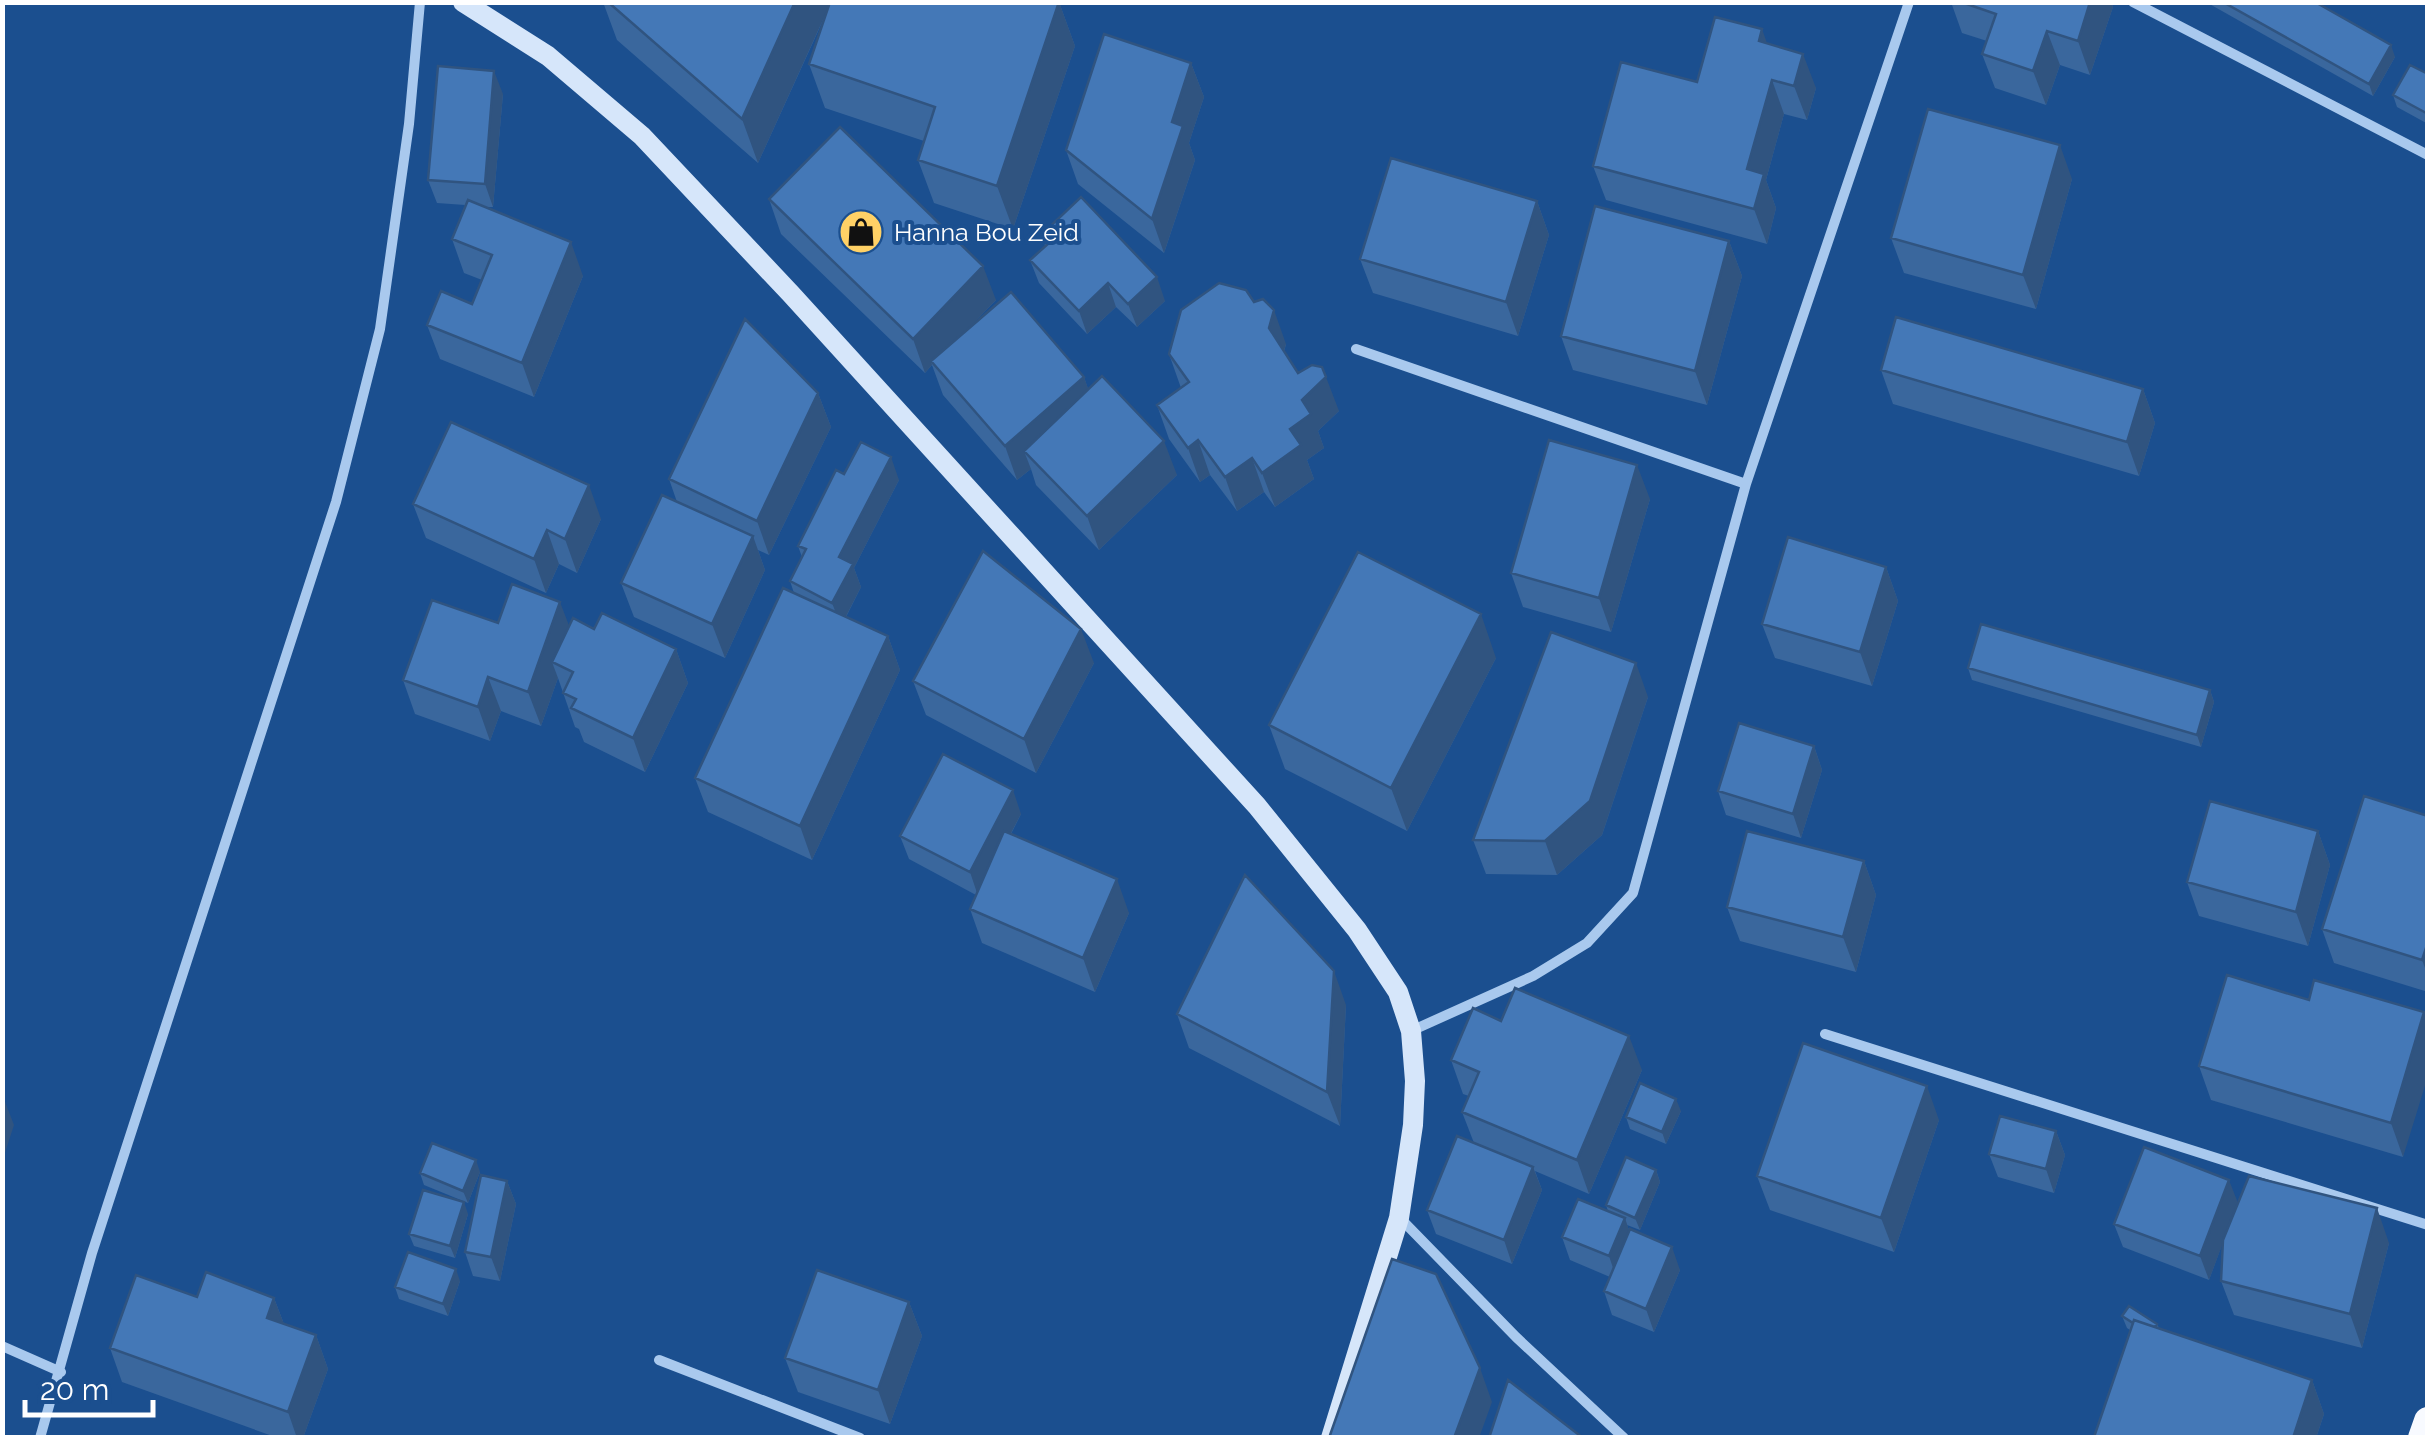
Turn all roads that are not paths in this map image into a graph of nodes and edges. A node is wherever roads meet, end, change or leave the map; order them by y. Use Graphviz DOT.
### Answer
graph roads {
  1 [pos="420,2"];
  2 [pos="462,2"];
  3 [pos="1910,2"];
  4 [pos="2133,2"];
  5 [pos="2428,154"];
  6 [pos="1356,349"];
  7 [pos="1746,484"];
  8 [pos="1411,1031"];
  9 [pos="1825,1034"];
  10 [pos="1399,1218"];
  11 [pos="2428,1224"];
  12 [pos="2,1346"];
  13 [pos="658,1360"];
  14 [pos="61,1372"];
  15 [pos="2428,1422"];
  16 [pos="40,1438"];
  17 [pos="860,1438"];
  18 [pos="1331,1438"];
  19 [pos="1624,1438"];
  20 [pos="2422,1438"];
  1 -- 14 [label="street"];
  2 -- 8 [label="main road"];
  3 -- 7 [label="street"];
  4 -- 5 [label="street"];
  6 -- 7 [label="street"];
  7 -- 8 [label="street"];
  8 -- 10 [label="main road"];
  9 -- 11 [label="street"];
  10 -- 18 [label="main road"];
  10 -- 19 [label="street"];
  12 -- 14 [label="street"];
  13 -- 17 [label="street"];
  14 -- 16 [label="street"];
  15 -- 20 [label="highway"];
}
